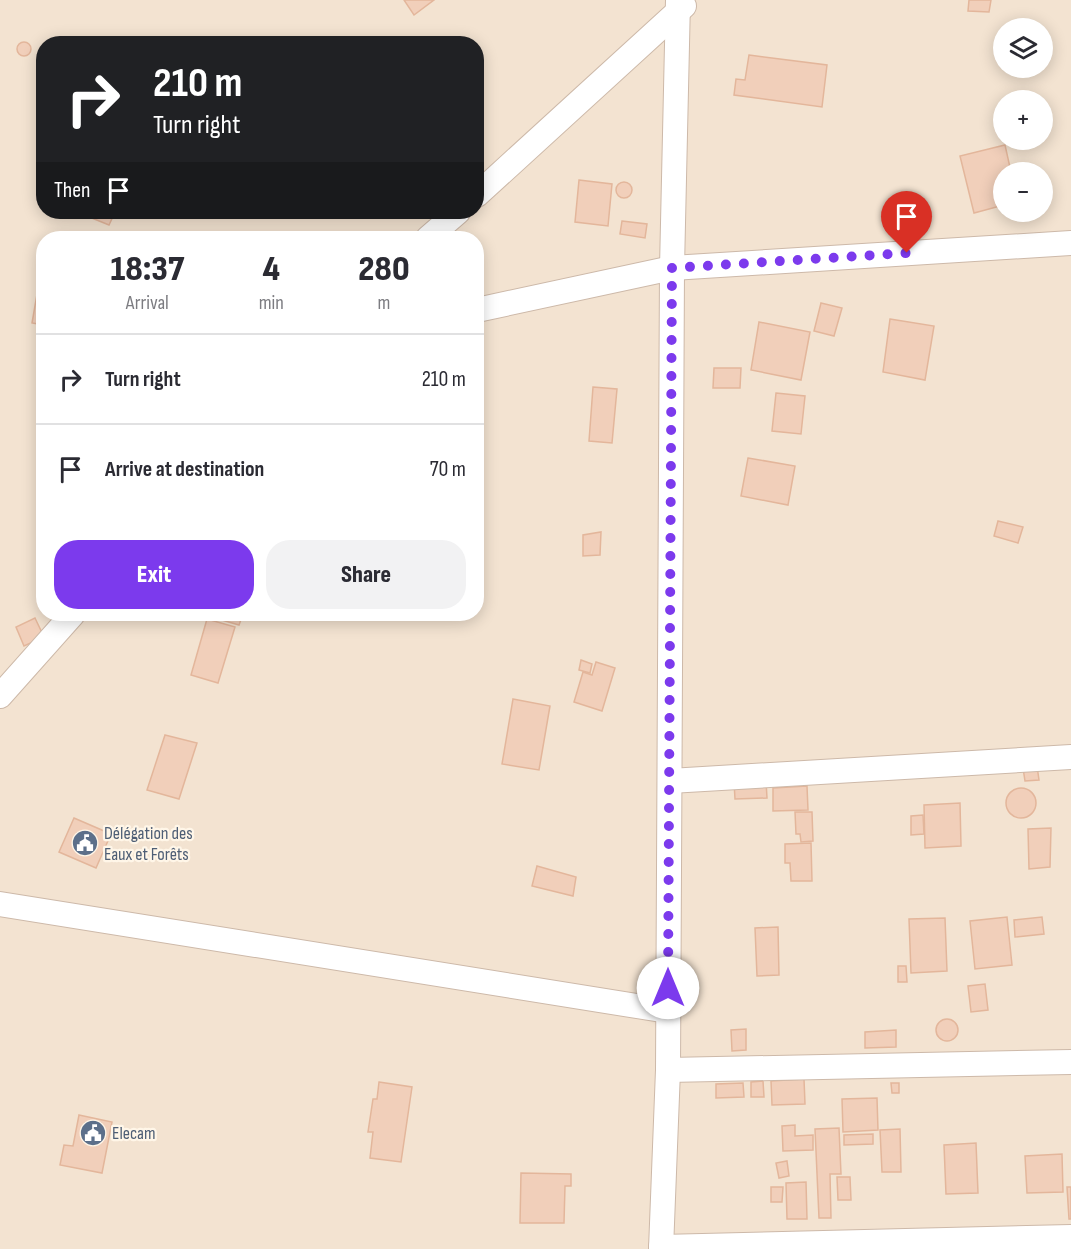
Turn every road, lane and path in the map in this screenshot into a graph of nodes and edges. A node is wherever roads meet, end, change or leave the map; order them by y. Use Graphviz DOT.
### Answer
graph roads {
  1 [pos="682,4"];
  2 [pos="484,188"];
  3 [pos="450,219"];
  4 [pos="437,231"];
  5 [pos="1071,243"];
  6 [pos="672,268"];
  7 [pos="484,308"];
  8 [pos="67,621"];
  9 [pos="0,696"];
  10 [pos="1071,757"];
  11 [pos="670,781"];
  12 [pos="0,903"];
  13 [pos="668,1011"];
  14 [pos="1071,1062"];
  15 [pos="668,1070"];
  16 [pos="1071,1237"];
  17 [pos="661,1248"];
  1 -- 2 [label="street"];
  1 -- 6 [label="street"];
  3 -- 4 [label="street"];
  5 -- 6 [label="street"];
  6 -- 7 [label="street"];
  6 -- 11 [label="street"];
  8 -- 9 [label="street"];
  10 -- 11 [label="street"];
  11 -- 13 [label="street"];
  12 -- 13 [label="street"];
  13 -- 15 [label="street"];
  14 -- 15 [label="street"];
  15 -- 17 [label="street"];
  16 -- 17 [label="street"];
}
